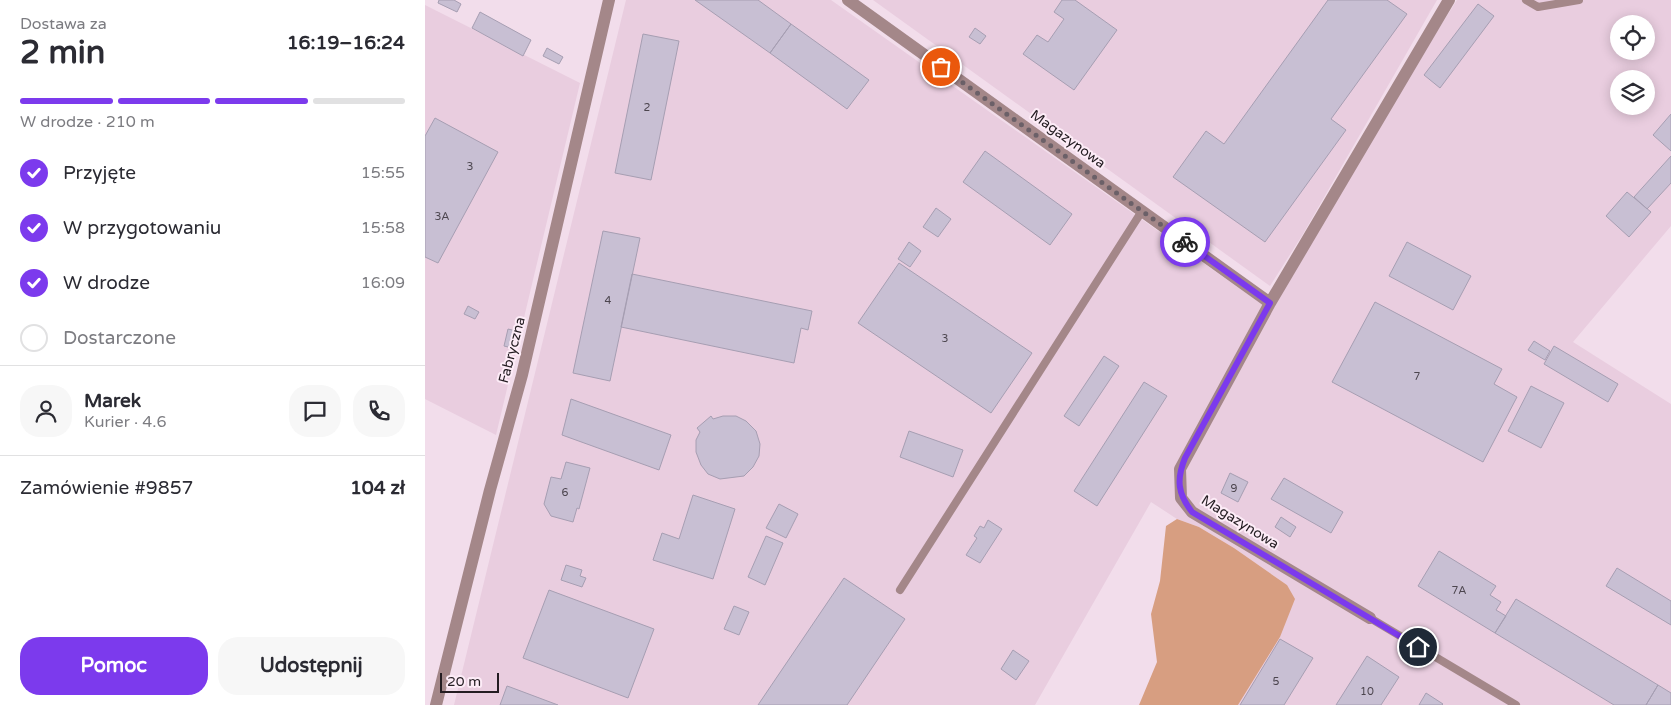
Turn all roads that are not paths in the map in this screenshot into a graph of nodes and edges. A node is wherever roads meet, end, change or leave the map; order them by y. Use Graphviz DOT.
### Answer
graph roads {
  1 [pos="609,0"];
  2 [pos="848,0"];
  3 [pos="1449,0"];
  4 [pos="1526,0"];
  5 [pos="1579,0"];
  6 [pos="1142,211"];
  7 [pos="1270,303"];
  8 [pos="900,590"];
  9 [pos="1369,618"];
  10 [pos="437,705"];
  11 [pos="1516,705"];
  1 -- 10 [label="street, Fabryczna"];
  2 -- 6 [label="street, Magazynowa"];
  3 -- 7 [label="street, Magazynowa"];
  4 -- 5 [label="lane"];
  6 -- 7 [label="street, Magazynowa"];
  6 -- 8 [label="lane"];
  7 -- 9 [label="street, Magazynowa"];
  9 -- 11 [label="lane"];
}
